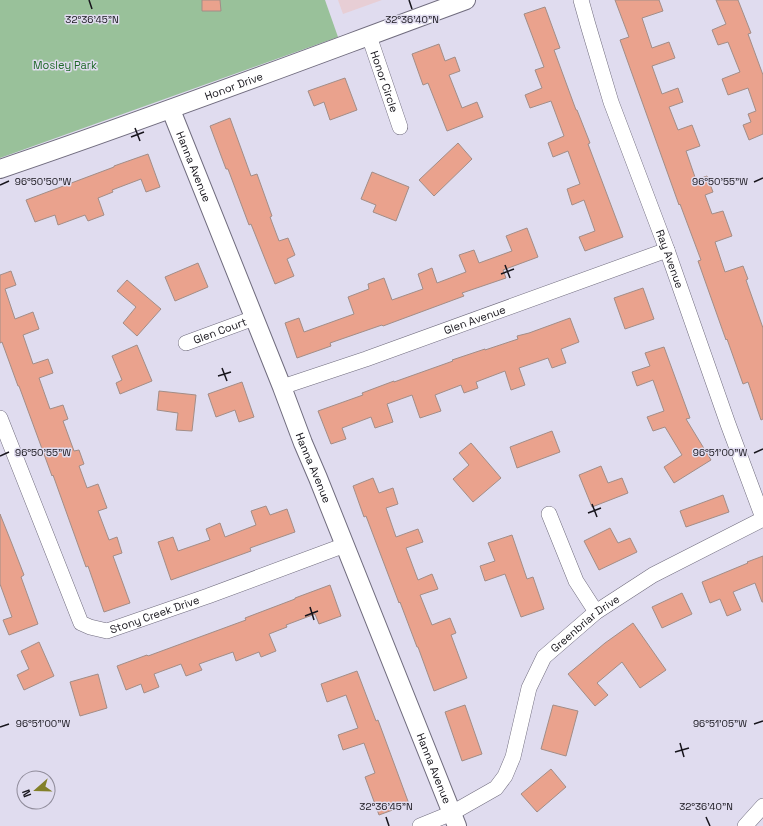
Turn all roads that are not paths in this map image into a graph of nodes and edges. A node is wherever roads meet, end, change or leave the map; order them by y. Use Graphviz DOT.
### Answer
graph roads {
  1 [pos="466,0"];
  2 [pos="581,0"];
  3 [pos="369,36"];
  4 [pos="170,110"];
  5 [pos="400,127"];
  6 [pos="0,169"];
  7 [pos="667,250"];
  8 [pos="254,318"];
  9 [pos="186,343"];
  10 [pos="282,388"];
  11 [pos="0,418"];
  12 [pos="549,514"];
  13 [pos="763,518"];
  14 [pos="345,545"];
  15 [pos="596,612"];
  16 [pos="763,806"];
  17 [pos="455,820"];
  18 [pos="420,826"];
  19 [pos="745,826"];
  1 -- 3 [label="street, Honor Drive"];
  2 -- 7 [label="street, Ray Avenue"];
  3 -- 4 [label="street, Honor Drive"];
  3 -- 5 [label="street, Honor Circle"];
  4 -- 6 [label="street, Honor Drive"];
  4 -- 8 [label="street, Hanna Avenue"];
  7 -- 10 [label="street, Glen Avenue"];
  7 -- 13 [label="street, Ray Avenue"];
  8 -- 9 [label="street, Glen Court"];
  8 -- 10 [label="street, Hanna Avenue"];
  10 -- 14 [label="street, Hanna Avenue"];
  11 -- 14 [label="street, Stony Creek Drive"];
  12 -- 15 [label="street"];
  13 -- 15 [label="street, Greenbriar Drive"];
  14 -- 17 [label="street, Hanna Avenue"];
  15 -- 17 [label="street, Greenbriar Drive"];
  16 -- 19 [label="street"];
  17 -- 18 [label="street, Greenbriar Drive"];
}
